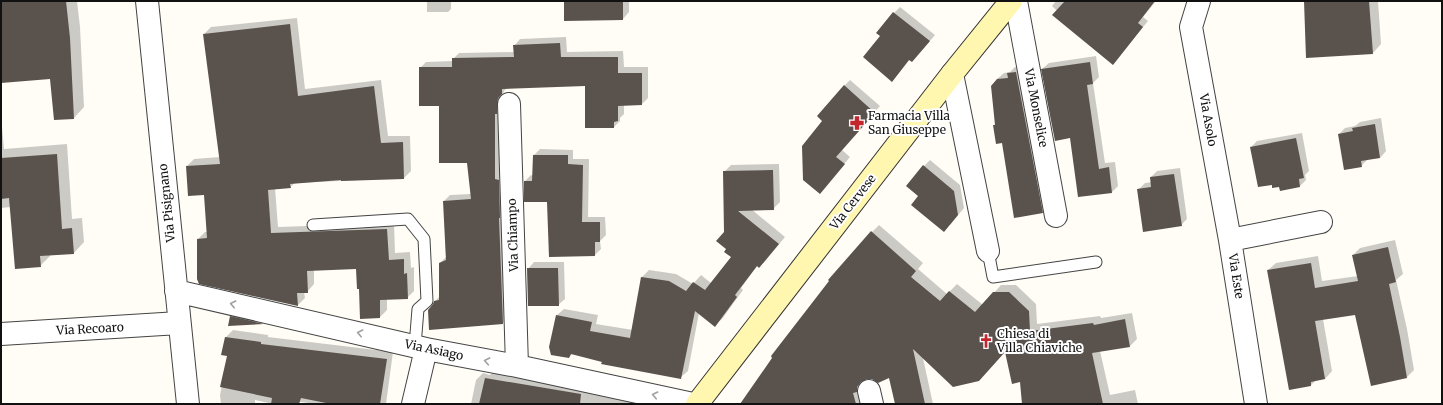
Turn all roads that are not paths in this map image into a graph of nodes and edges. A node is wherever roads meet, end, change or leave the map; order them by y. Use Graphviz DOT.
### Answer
graph roads {
  1 [pos="147,1"];
  2 [pos="1011,1"];
  3 [pos="1016,1"];
  4 [pos="1199,1"];
  5 [pos="952,74"];
  6 [pos="509,104"];
  7 [pos="1056,216"];
  8 [pos="1322,222"];
  9 [pos="313,225"];
  10 [pos="1230,240"];
  11 [pos="988,251"];
  12 [pos="1096,262"];
  13 [pos="176,291"];
  14 [pos="179,323"];
  15 [pos="1,334"];
  16 [pos="420,348"];
  17 [pos="517,366"];
  18 [pos="188,404"];
  19 [pos="413,404"];
  20 [pos="693,404"];
  21 [pos="697,404"];
  22 [pos="1256,404"];
  1 -- 13 [label="street, Via Pisignano"];
  2 -- 5 [label="main road, Via Cervese"];
  3 -- 7 [label="street, Via Monselice"];
  4 -- 10 [label="street, Via Asolo"];
  5 -- 11 [label="street"];
  5 -- 21 [label="main road, Via Cervese"];
  6 -- 17 [label="street, Via Chiampo"];
  8 -- 10 [label="street, Via Este"];
  9 -- 16 [label="lane"];
  10 -- 22 [label="street, Via Este"];
  11 -- 12 [label="lane"];
  13 -- 14 [label="street, Via Pisignano"];
  16 -- 13 [label="street, Via Asiago, one-way"];
  14 -- 15 [label="street, Via Recoaro"];
  14 -- 18 [label="street, Via Pisignano"];
  17 -- 16 [label="street, Via Asiago, one-way"];
  16 -- 19 [label="street"];
  20 -- 17 [label="street, Via Asiago, one-way"];
}
